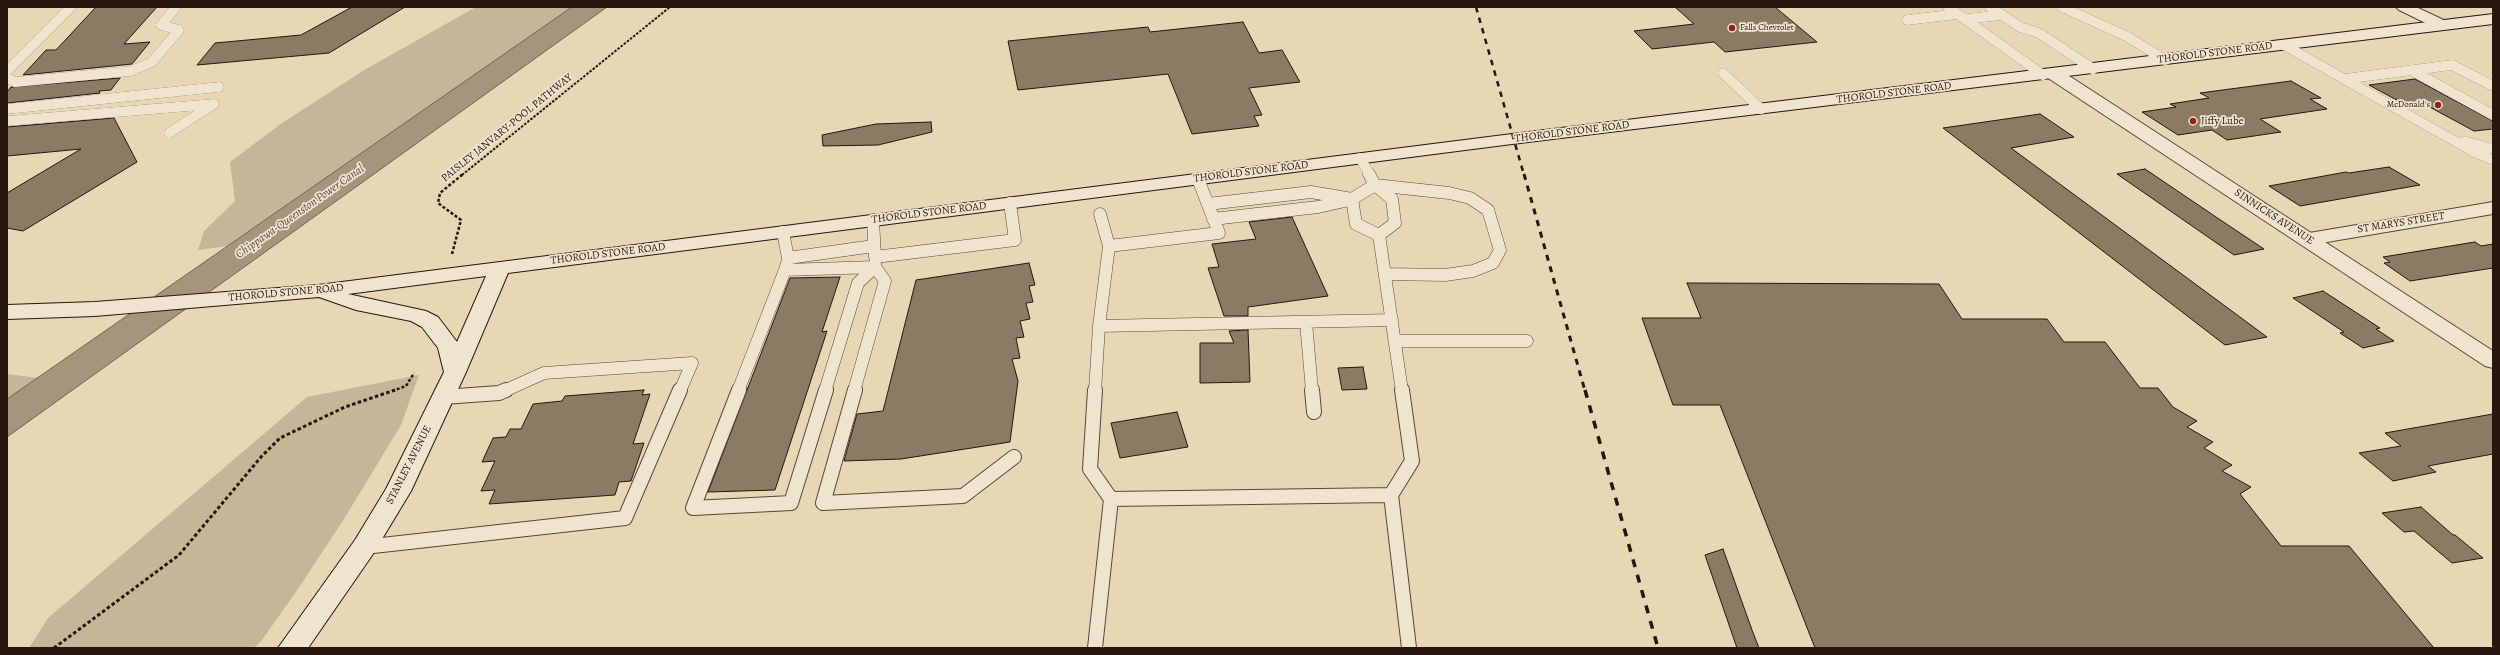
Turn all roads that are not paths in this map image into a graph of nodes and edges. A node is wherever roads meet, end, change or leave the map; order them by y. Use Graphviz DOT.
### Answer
graph roads {
  1 [pos="71,7"];
  2 [pos="176,7"];
  3 [pos="1948,7"];
  4 [pos="1990,7"];
  5 [pos="2062,7"];
  6 [pos="2404,7"];
  7 [pos="1958,14"];
  8 [pos="2002,15"];
  9 [pos="1966,19"];
  10 [pos="2493,19"];
  11 [pos="1907,20"];
  12 [pos="2442,25"];
  13 [pos="2284,45"];
  14 [pos="2165,60"];
  15 [pos="2094,69"];
  16 [pos="2411,70"];
  17 [pos="7,71"];
  18 [pos="1723,73"];
  19 [pos="2049,74"];
  20 [pos="7,78"];
  21 [pos="2344,78"];
  22 [pos="219,86"];
  23 [pos="2493,86"];
  24 [pos="7,109"];
  25 [pos="1760,109"];
  26 [pos="2493,115"];
  27 [pos="7,121"];
  28 [pos="169,133"];
  29 [pos="2446,136"];
  30 [pos="2493,149"];
  31 [pos="1360,158"];
  32 [pos="2493,160"];
  33 [pos="1198,179"];
  34 [pos="1375,184"];
  35 [pos="1352,199"];
  36 [pos="1010,203"];
  37 [pos="1208,204"];
  38 [pos="2493,208"];
  39 [pos="1100,214"];
  40 [pos="1213,219"];
  41 [pos="873,220"];
  42 [pos="782,232"];
  43 [pos="1379,235"];
  44 [pos="2308,239"];
  45 [pos="1109,246"];
  46 [pos="875,256"];
  47 [pos="786,264"];
  48 [pos="500,268"];
  49 [pos="1385,274"];
  50 [pos="318,291"];
  51 [pos="7,312"];
  52 [pos="1392,320"];
  53 [pos="1306,322"];
  54 [pos="1099,326"];
  55 [pos="1527,340"];
  56 [pos="1395,341"];
  57 [pos="2493,361"];
  58 [pos="455,372"];
  59 [pos="443,397"];
  60 [pos="1314,412"];
  61 [pos="1014,456"];
  62 [pos="1391,494"];
  63 [pos="1111,499"];
  64 [pos="364,547"];
  65 [pos="292,648"];
  66 [pos="1095,648"];
  67 [pos="1409,648"];
  1 -- 17 [label="lane"];
  2 -- 20 [label="lane"];
  3 -- 7 [label="lane"];
  4 -- 8 [label="lane"];
  5 -- 14 [label="lane"];
  6 -- 12 [label="main road"];
  7 -- 9 [label="lane"];
  7 -- 11 [label="lane"];
  8 -- 9 [label="lane"];
  8 -- 15 [label="lane"];
  9 -- 19 [label="lane"];
  10 -- 12 [label="main road, THOROLD STONE ROAD"];
  12 -- 13 [label="main road, THOROLD STONE ROAD"];
  13 -- 14 [label="main road, THOROLD STONE ROAD"];
  13 -- 21 [label="lane"];
  14 -- 15 [label="main road, THOROLD STONE ROAD"];
  15 -- 19 [label="main road, THOROLD STONE ROAD"];
  16 -- 21 [label="lane"];
  16 -- 23 [label="lane"];
  16 -- 26 [label="lane"];
  18 -- 25 [label="lane"];
  19 -- 25 [label="main road, THOROLD STONE ROAD"];
  19 -- 44 [label="main road, SINNICKS AVENUE"];
  21 -- 29 [label="lane"];
  22 -- 24 [label="lane"];
  25 -- 31 [label="main road, THOROLD STONE ROAD"];
  27 -- 28 [label="lane"];
  29 -- 30 [label="lane"];
  29 -- 32 [label="lane"];
  31 -- 33 [label="main road, THOROLD STONE ROAD"];
  31 -- 34 [label="lane"];
  33 -- 36 [label="main road, THOROLD STONE ROAD"];
  33 -- 37 [label="lane"];
  34 -- 35 [label="lane"];
  34 -- 43 [label="lane"];
  34 -- 49 [label="lane"];
  35 -- 37 [label="lane"];
  35 -- 40 [label="lane"];
  35 -- 43 [label="lane"];
  36 -- 41 [label="main road, THOROLD STONE ROAD"];
  36 -- 46 [label="lane"];
  37 -- 40 [label="lane"];
  38 -- 44 [label="main road, ST MARYS STREET"];
  39 -- 45 [label="lane"];
  40 -- 45 [label="lane"];
  41 -- 42 [label="main road, THOROLD STONE ROAD"];
  41 -- 46 [label="lane"];
  42 -- 47 [label="lane"];
  42 -- 48 [label="main road, THOROLD STONE ROAD"];
  43 -- 49 [label="lane"];
  44 -- 57 [label="main road, SINNICKS AVENUE"];
  45 -- 54 [label="lane"];
  46 -- 47 [label="lane"];
  46 -- 47 [label="lane"];
  46 -- 47 [label="lane"];
  46 -- 61 [label="lane"];
  48 -- 50 [label="main road, THOROLD STONE ROAD"];
  48 -- 58 [label="main road, STANLEY AVENUE"];
  49 -- 52 [label="lane"];
  50 -- 51 [label="main road, THOROLD STONE ROAD"];
  50 -- 58 [label="main road"];
  52 -- 53 [label="lane"];
  52 -- 56 [label="lane"];
  53 -- 54 [label="lane"];
  53 -- 60 [label="lane"];
  54 -- 63 [label="lane"];
  55 -- 56 [label="lane"];
  56 -- 62 [label="lane"];
  58 -- 59 [label="main road, STANLEY AVENUE"];
  59 -- 64 [label="main road, STANLEY AVENUE"];
  59 -- 64 [label="lane"];
  62 -- 63 [label="lane"];
  62 -- 67 [label="lane"];
  63 -- 66 [label="lane"];
  64 -- 65 [label="main road, STANLEY AVENUE"];
}
